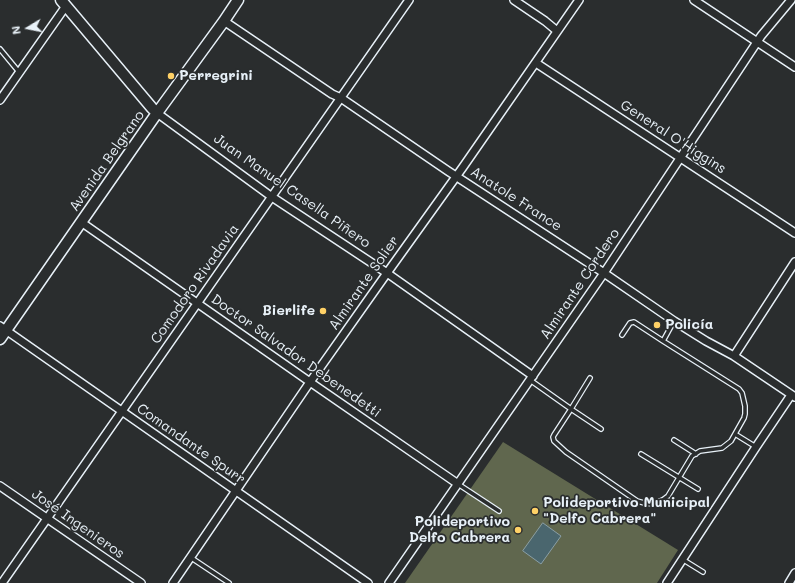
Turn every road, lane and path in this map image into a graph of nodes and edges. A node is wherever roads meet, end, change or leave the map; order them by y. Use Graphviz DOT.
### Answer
graph roads {
  1 [pos="238,0"];
  2 [pos="409,0"];
  3 [pos="514,0"];
  4 [pos="579,0"];
  5 [pos="694,0"];
  6 [pos="791,0"];
  7 [pos="64,3"];
  8 [pos="224,22"];
  9 [pos="557,31"];
  10 [pos="757,42"];
  11 [pos="0,49"];
  12 [pos="536,64"];
  13 [pos="795,67"];
  14 [pos="20,73"];
  15 [pos="341,98"];
  16 [pos="0,100"];
  17 [pos="157,113"];
  18 [pos="680,157"];
  19 [pos="457,176"];
  20 [pos="272,197"];
  21 [pos="81,222"];
  22 [pos="795,233"];
  23 [pos="795,262"];
  24 [pos="387,273"];
  25 [pos="604,273"];
  26 [pos="197,304"];
  27 [pos="674,321"];
  28 [pos="2,332"];
  29 [pos="622,335"];
  30 [pos="663,341"];
  31 [pos="734,356"];
  32 [pos="531,378"];
  33 [pos="590,378"];
  34 [pos="310,382"];
  35 [pos="793,396"];
  36 [pos="571,409"];
  37 [pos="122,411"];
  38 [pos="601,429"];
  39 [pos="735,434"];
  40 [pos="674,440"];
  41 [pos="756,447"];
  42 [pos="641,454"];
  43 [pos="696,454"];
  44 [pos="679,478"];
  45 [pos="458,484"];
  46 [pos="0,486"];
  47 [pos="698,489"];
  48 [pos="236,491"];
  49 [pos="498,511"];
  50 [pos="47,519"];
  51 [pos="190,557"];
  52 [pos="682,559"];
  53 [pos="703,572"];
  54 [pos="795,574"];
  55 [pos="2,583"];
  56 [pos="141,583"];
  57 [pos="173,583"];
  58 [pos="229,583"];
  59 [pos="368,583"];
  60 [pos="389,583"];
  61 [pos="667,583"];
  62 [pos="789,583"];
  1 -- 8 [label="street, Avenida Belgrano"];
  2 -- 15 [label="street, Comodoro Rivadavia"];
  3 -- 9 [label="street"];
  4 -- 9 [label="street, Almirante Solier"];
  5 -- 10 [label="street"];
  6 -- 10 [label="street, Almirante Cordero"];
  7 -- 14 [label="street"];
  7 -- 17 [label="street, Juan Manuel Casella Piñero"];
  8 -- 15 [label="street, Anatole France"];
  8 -- 17 [label="street, Avenida Belgrano"];
  9 -- 12 [label="street, Almirante Solier"];
  10 -- 13 [label="street"];
  10 -- 18 [label="street, Almirante Cordero"];
  11 -- 14 [label="lane"];
  12 -- 18 [label="street, General O'Higgins"];
  12 -- 19 [label="street, Almirante Solier"];
  14 -- 16 [label="street"];
  15 -- 19 [label="street, Anatole France"];
  15 -- 20 [label="street, Comodoro Rivadavia"];
  17 -- 20 [label="street, Juan Manuel Casella Piñero"];
  17 -- 21 [label="street, Avenida Belgrano"];
  18 -- 22 [label="street, General O'Higgins"];
  18 -- 25 [label="street, Almirante Cordero"];
  19 -- 24 [label="street, Almirante Solier"];
  19 -- 25 [label="street, Anatole France"];
  20 -- 24 [label="street, Juan Manuel Casella Piñero"];
  20 -- 26 [label="street, Comodoro Rivadavia"];
  21 -- 26 [label="street, Doctor Salvador Debenedetti"];
  21 -- 28 [label="street, Avenida Belgrano"];
  23 -- 31 [label="street"];
  24 -- 32 [label="street, Juan Manuel Casella Piñero"];
  24 -- 34 [label="street, Almirante Solier"];
  25 -- 27 [label="street, Anatole France"];
  25 -- 32 [label="street, Almirante Cordero"];
  26 -- 34 [label="street, Doctor Salvador Debenedetti"];
  26 -- 37 [label="street, Comodoro Rivadavia"];
  27 -- 30 [label="lane"];
  27 -- 31 [label="street, Anatole France"];
  28 -- 37 [label="street, Comandante Spurr"];
  29 -- 30 [label="lane"];
  30 -- 39 [label="lane"];
  31 -- 35 [label="street, Anatole France"];
  32 -- 36 [label="lane"];
  32 -- 45 [label="street, Almirante Cordero"];
  33 -- 36 [label="lane"];
  34 -- 45 [label="street, Doctor Salvador Debenedetti"];
  34 -- 48 [label="street, Almirante Solier"];
  35 -- 41 [label="street"];
  36 -- 38 [label="lane"];
  36 -- 44 [label="lane"];
  37 -- 48 [label="street, Comandante Spurr"];
  37 -- 50 [label="street, Comodoro Rivadavia"];
  39 -- 41 [label="lane"];
  39 -- 43 [label="lane"];
  40 -- 43 [label="lane"];
  41 -- 52 [label="street"];
  42 -- 44 [label="lane"];
  43 -- 44 [label="lane"];
  44 -- 47 [label="lane"];
  45 -- 49 [label="lane"];
  45 -- 60 [label="street, Almirante Cordero"];
  46 -- 50 [label="street, José Ingenieros"];
  48 -- 51 [label="street, Almirante Solier"];
  48 -- 59 [label="street, Comandante Spurr"];
  50 -- 55 [label="street, Comodoro Rivadavia"];
  50 -- 56 [label="street, José Ingenieros"];
  51 -- 57 [label="street, Almirante Solier"];
  51 -- 58 [label="lane"];
  52 -- 53 [label="lane"];
  52 -- 61 [label="street"];
  54 -- 62 [label="street"];
}
